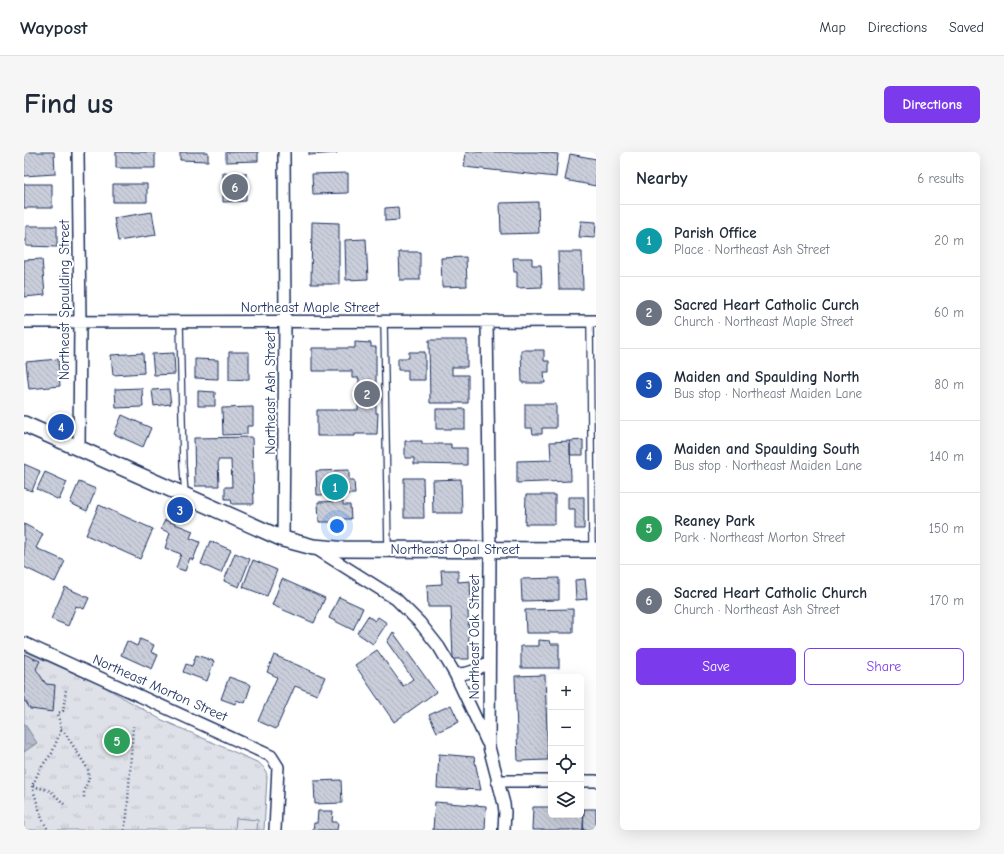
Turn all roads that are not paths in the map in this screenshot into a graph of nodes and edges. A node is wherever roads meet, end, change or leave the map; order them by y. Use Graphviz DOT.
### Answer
graph roads {
  1 [pos="78,152"];
  2 [pos="284,152"];
  3 [pos="285,321"];
  4 [pos="487,321"];
  5 [pos="593,321"];
  6 [pos="24,322"];
  7 [pos="80,322"];
  8 [pos="180,322"];
  9 [pos="384,322"];
  10 [pos="24,424"];
  11 [pos="79,448"];
  12 [pos="185,496"];
  13 [pos="284,539"];
  14 [pos="313,547"];
  15 [pos="388,549"];
  16 [pos="490,550"];
  17 [pos="594,550"];
  18 [pos="24,643"];
  19 [pos="489,662"];
  20 [pos="455,674"];
  21 [pos="489,746"];
  22 [pos="497,781"];
  23 [pos="548,781"];
  24 [pos="584,781"];
  25 [pos="596,781"];
  26 [pos="275,830"];
  27 [pos="504,830"];
  1 -- 7 [label="street, Northeast Spaulding Street"];
  2 -- 3 [label="street, Northeast Ash Street"];
  3 -- 8 [label="street, Northeast Maple Street"];
  3 -- 9 [label="street, Northeast Maple Street"];
  3 -- 13 [label="street, Northeast Ash Street"];
  4 -- 5 [label="street, Northeast Maple Street"];
  4 -- 9 [label="street, Northeast Maple Street"];
  4 -- 16 [label="street, Northeast Oak Street"];
  5 -- 17 [label="lane"];
  6 -- 7 [label="street, Northeast Maple Street"];
  7 -- 8 [label="street, Northeast Maple Street"];
  7 -- 11 [label="street, Northeast Spaulding Street"];
  8 -- 12 [label="lane"];
  9 -- 15 [label="lane"];
  10 -- 11 [label="street, Northeast Opal Street"];
  11 -- 12 [label="street, Northeast Opal Street"];
  12 -- 13 [label="street, Northeast Opal Street"];
  13 -- 14 [label="street, Northeast Opal Street"];
  14 -- 15 [label="street, Northeast Opal Street"];
  14 -- 20 [label="street"];
  15 -- 16 [label="street, Northeast Opal Street"];
  16 -- 17 [label="street, Northeast Opal Street"];
  16 -- 19 [label="street, Northeast Oak Street"];
  18 -- 26 [label="street, Northeast Morton Street"];
  19 -- 20 [label="street"];
  19 -- 21 [label="street, Northeast Oak Street"];
  20 -- 21 [label="street"];
  21 -- 22 [label="street, Northeast Oak Street"];
  22 -- 23 [label="street"];
  22 -- 27 [label="street, Northeast Oak Street"];
  24 -- 25 [label="street"];
}
